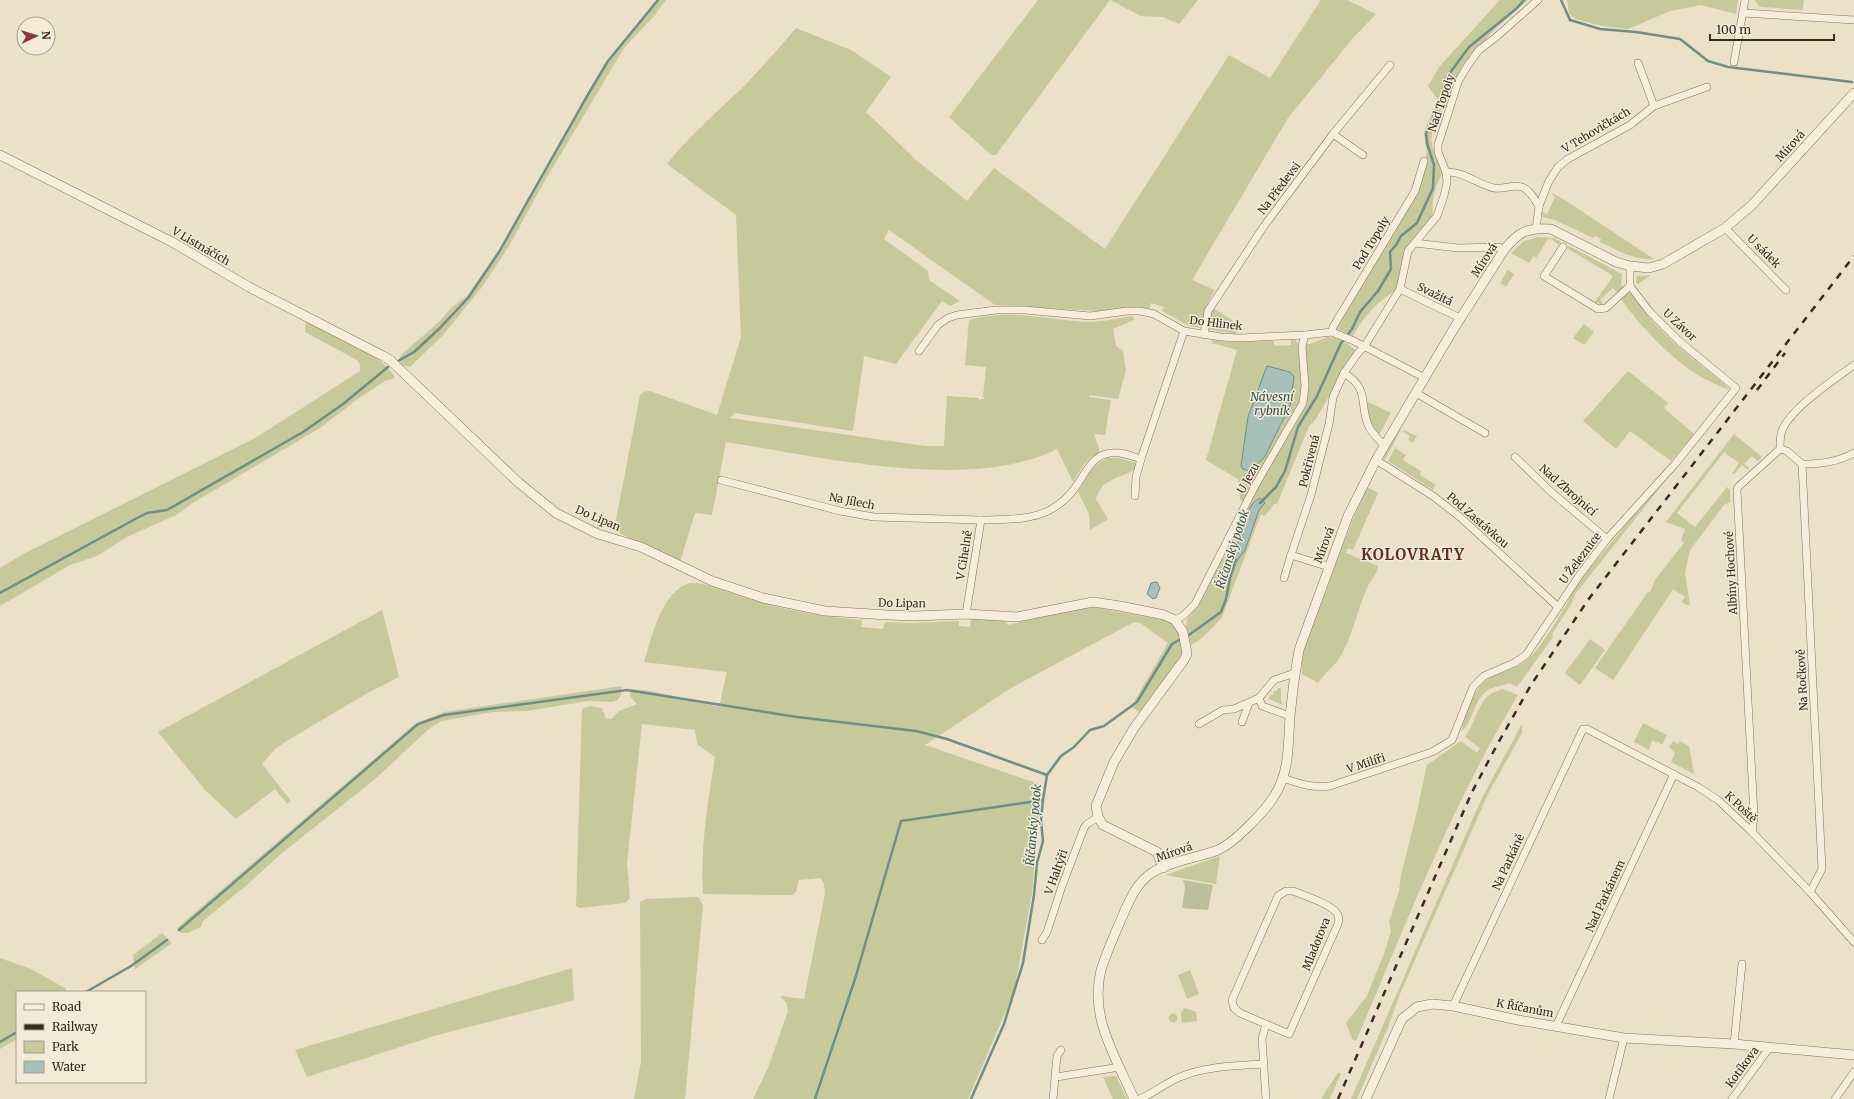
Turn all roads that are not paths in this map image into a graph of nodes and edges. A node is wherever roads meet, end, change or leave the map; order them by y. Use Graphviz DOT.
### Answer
graph roads {
  1 [pos="1538,0"];
  2 [pos="1745,0"];
  3 [pos="1744,13"];
  4 [pos="1854,20"];
  5 [pos="1734,62"];
  6 [pos="1638,63"];
  7 [pos="1390,65"];
  8 [pos="1707,87"];
  9 [pos="1854,93"];
  10 [pos="1654,106"];
  11 [pos="1333,134"];
  12 [pos="0,155"];
  13 [pos="1363,155"];
  14 [pos="1424,161"];
  15 [pos="1446,172"];
  16 [pos="1539,206"];
  17 [pos="1726,228"];
  18 [pos="1536,229"];
  19 [pos="1415,243"];
  20 [pos="1563,247"];
  21 [pos="1504,250"];
  22 [pos="1630,266"];
  23 [pos="1630,286"];
  24 [pos="1400,288"];
  25 [pos="1786,290"];
  26 [pos="1460,318"];
  27 [pos="1184,331"];
  28 [pos="1336,333"];
  29 [pos="1204,335"];
  30 [pos="1305,336"];
  31 [pos="1364,347"];
  32 [pos="919,351"];
  33 [pos="390,360"];
  34 [pos="1854,365"];
  35 [pos="1344,373"];
  36 [pos="1425,378"];
  37 [pos="1736,388"];
  38 [pos="1416,392"];
  39 [pos="1486,433"];
  40 [pos="1384,445"];
  41 [pos="1780,449"];
  42 [pos="1854,453"];
  43 [pos="1515,457"];
  44 [pos="1141,459"];
  45 [pos="1376,460"];
  46 [pos="1802,464"];
  47 [pos="721,480"];
  48 [pos="1135,496"];
  49 [pos="981,520"];
  50 [pos="1607,538"];
  51 [pos="1291,555"];
  52 [pos="1329,567"];
  53 [pos="1284,578"];
  54 [pos="1558,608"];
  55 [pos="966,614"];
  56 [pos="1175,620"];
  57 [pos="1295,672"];
  58 [pos="1259,698"];
  59 [pos="1249,703"];
  60 [pos="1290,716"];
  61 [pos="1242,722"];
  62 [pos="1199,724"];
  63 [pos="1584,729"];
  64 [pos="1452,740"];
  65 [pos="1674,774"];
  66 [pos="1283,778"];
  67 [pos="1098,818"];
  68 [pos="1752,832"];
  69 [pos="1163,868"];
  70 [pos="1810,892"];
  71 [pos="1042,940"];
  72 [pos="1854,942"];
  73 [pos="1742,964"];
  74 [pos="1454,1006"];
  75 [pos="1266,1024"];
  76 [pos="1556,1026"];
  77 [pos="1624,1038"];
  78 [pos="1734,1044"];
  79 [pos="1770,1047"];
  80 [pos="1060,1050"];
  81 [pos="1854,1055"];
  82 [pos="1264,1064"];
  83 [pos="1120,1067"];
  84 [pos="1854,1072"];
  85 [pos="1056,1077"];
  86 [pos="1053,1099"];
  87 [pos="1134,1099"];
  88 [pos="1139,1099"];
  89 [pos="1266,1099"];
  90 [pos="1366,1099"];
  91 [pos="1609,1099"];
  92 [pos="1614,1099"];
  93 [pos="1732,1099"];
  94 [pos="1835,1099"];
  1 -- 15 [label="street, Nad Topoly"];
  2 -- 3 [label="street"];
  3 -- 4 [label="street"];
  3 -- 5 [label="street"];
  6 -- 10 [label="street"];
  7 -- 11 [label="street, Na Předevsi"];
  8 -- 10 [label="street, V Tehovičkách"];
  9 -- 17 [label="street, Mírová"];
  10 -- 16 [label="street, V Tehovičkách"];
  11 -- 13 [label="street"];
  11 -- 29 [label="street, Na Předevsi"];
  12 -- 33 [label="street, V Listnáčích"];
  14 -- 28 [label="street, Pod Topoly"];
  15 -- 16 [label="street"];
  15 -- 19 [label="street, Nad Topoly"];
  16 -- 18 [label="street, V Tehovičkách"];
  17 -- 22 [label="street, Mírová"];
  17 -- 25 [label="street, U sádek"];
  18 -- 21 [label="street, Mírová"];
  18 -- 22 [label="street, Mírová"];
  19 -- 21 [label="street"];
  19 -- 24 [label="street, Nad Topoly"];
  20 -- 23 [label="street"];
  21 -- 26 [label="street, Mírová"];
  22 -- 23 [label="street"];
  23 -- 37 [label="street, U Závor"];
  24 -- 26 [label="street, Svažitá"];
  24 -- 31 [label="street, Nad Topoly"];
  26 -- 36 [label="street, Mírová"];
  27 -- 29 [label="street, Do Hlinek"];
  27 -- 32 [label="street, Do Hlinek"];
  27 -- 44 [label="street"];
  28 -- 30 [label="street, Do Hlinek"];
  28 -- 31 [label="street"];
  29 -- 30 [label="street, Do Hlinek"];
  30 -- 56 [label="street, U Jezu"];
  31 -- 35 [label="street, Pokřivená"];
  31 -- 36 [label="street"];
  33 -- 55 [label="street, Do Lipan"];
  34 -- 41 [label="street"];
  35 -- 40 [label="street"];
  35 -- 51 [label="street, Pokřivená"];
  36 -- 38 [label="street, Mírová"];
  37 -- 50 [label="street, U Železnice"];
  38 -- 39 [label="street"];
  38 -- 40 [label="street, Mírová"];
  40 -- 45 [label="street, Mírová"];
  41 -- 46 [label="street"];
  41 -- 68 [label="street, Albíny Hochové"];
  42 -- 46 [label="street"];
  43 -- 50 [label="street, Nad Zbrojnicí"];
  44 -- 48 [label="street"];
  44 -- 49 [label="street, V Cihelně"];
  45 -- 52 [label="street, Mírová"];
  45 -- 54 [label="street, Pod Zastávkou"];
  46 -- 70 [label="street, Na Ročkově"];
  47 -- 49 [label="street, Na Jílech"];
  49 -- 55 [label="street, V Cihelně"];
  50 -- 54 [label="street, U Železnice"];
  51 -- 52 [label="street"];
  51 -- 53 [label="street, Pokřivená"];
  52 -- 57 [label="street, Mírová"];
  54 -- 64 [label="street, U Železnice"];
  55 -- 56 [label="street, Do Lipan"];
  56 -- 67 [label="street"];
  57 -- 58 [label="street"];
  57 -- 60 [label="street, Mírová"];
  58 -- 59 [label="street"];
  58 -- 60 [label="street"];
  59 -- 61 [label="street"];
  59 -- 62 [label="street"];
  60 -- 66 [label="street, Mírová"];
  63 -- 65 [label="street, K Poště"];
  63 -- 74 [label="street, Na Parkáně"];
  64 -- 66 [label="street, V Milíři"];
  65 -- 68 [label="street, K Poště"];
  65 -- 76 [label="street, Nad Parkánem"];
  66 -- 69 [label="street, Mírová"];
  67 -- 69 [label="street"];
  67 -- 71 [label="street, V Haltýři"];
  68 -- 70 [label="street, K Poště"];
  69 -- 83 [label="street, Mírová"];
  70 -- 72 [label="street, K Poště"];
  73 -- 78 [label="street"];
  74 -- 76 [label="street, K Říčanům"];
  74 -- 90 [label="street, K Říčanům"];
  75 -- 75 [label="street, Mladotova"];
  75 -- 82 [label="street"];
  76 -- 77 [label="street, K Říčanům"];
  77 -- 78 [label="street, K Říčanům"];
  77 -- 91 [label="street"];
  78 -- 79 [label="street, K Říčanům"];
  79 -- 81 [label="street, K Říčanům"];
  79 -- 93 [label="street, Kotíkova"];
  80 -- 85 [label="street"];
  82 -- 88 [label="street"];
  82 -- 89 [label="street"];
  83 -- 85 [label="street"];
  83 -- 87 [label="street, Mírová"];
  84 -- 94 [label="street"];
  85 -- 86 [label="street"];
  91 -- 92 [label="street"];
}
